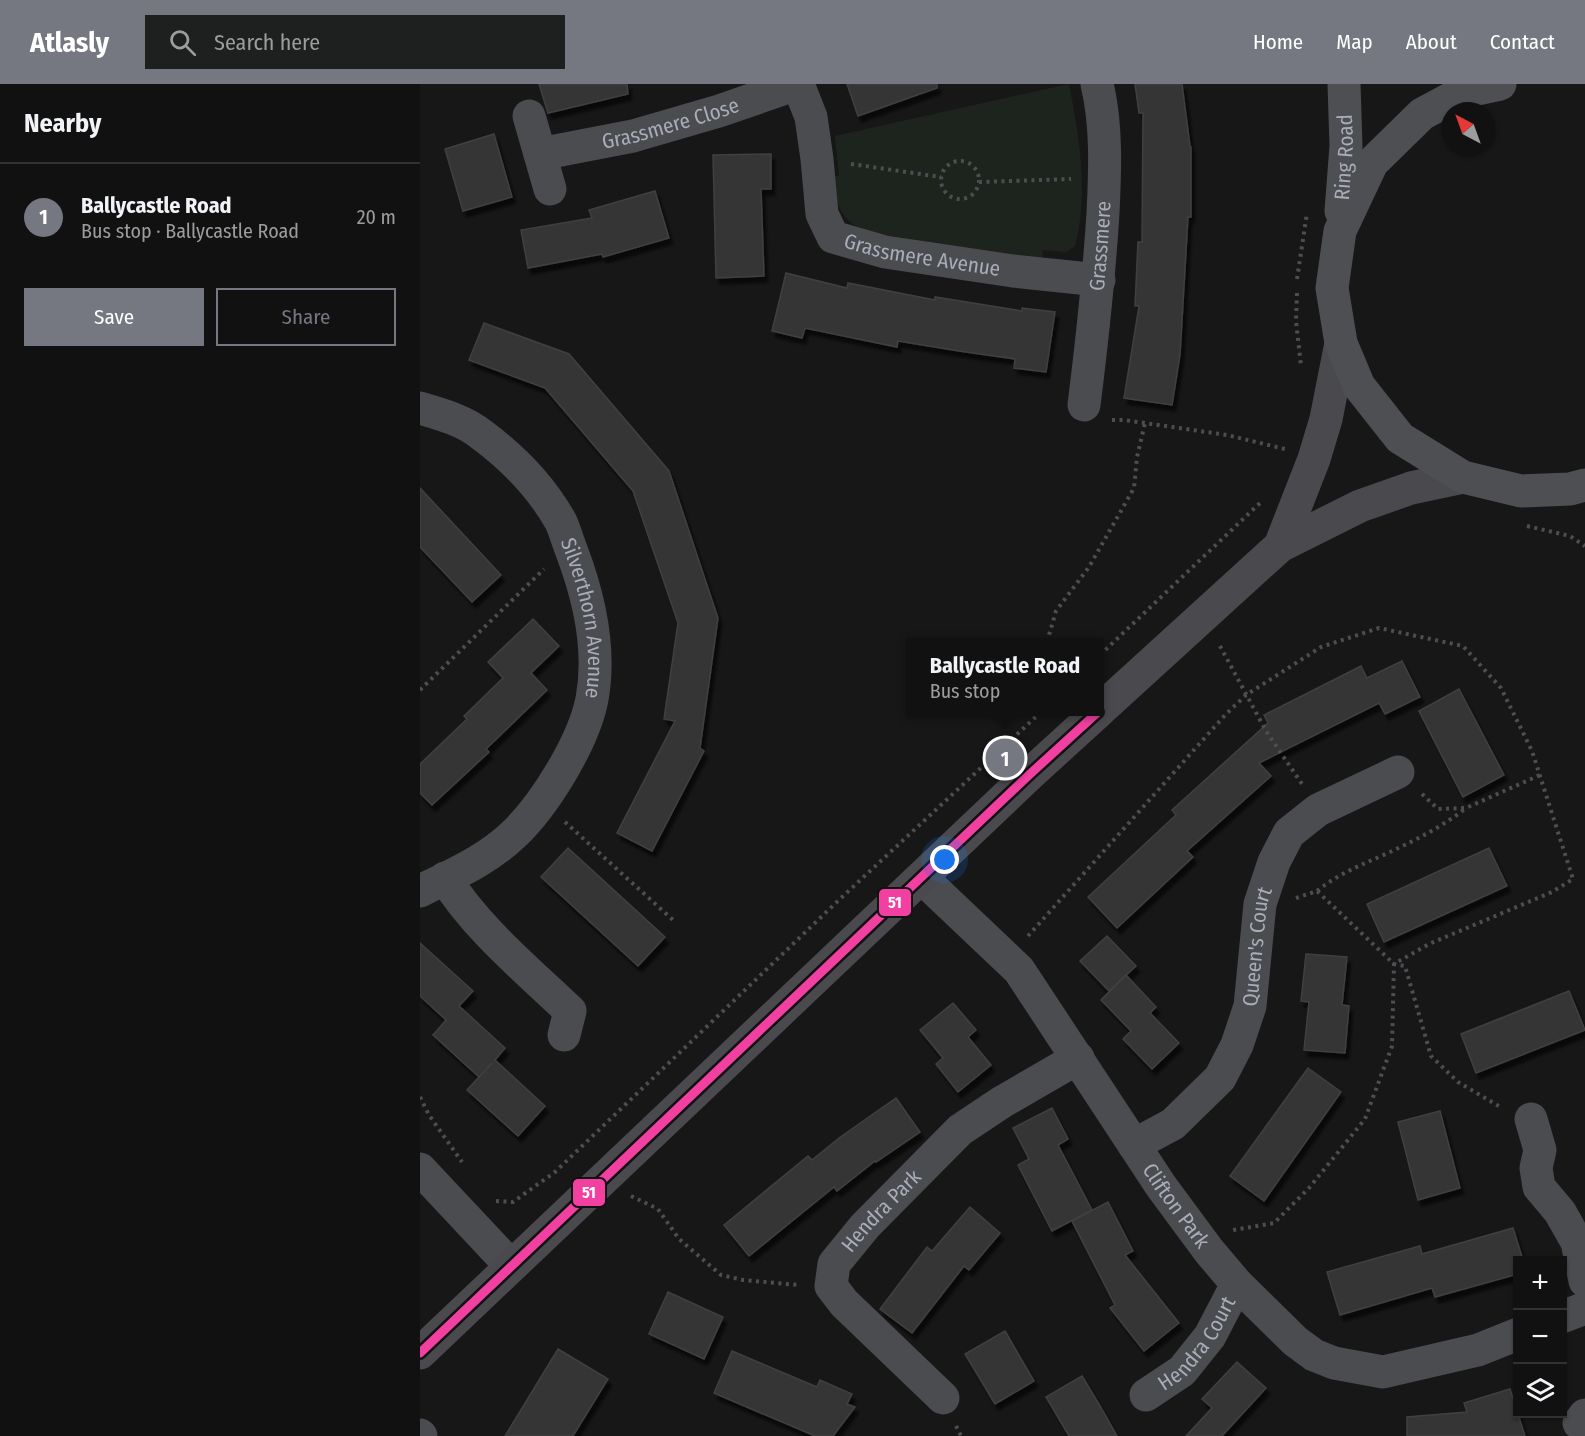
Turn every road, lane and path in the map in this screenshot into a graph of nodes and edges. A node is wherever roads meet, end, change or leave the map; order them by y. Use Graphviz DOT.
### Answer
graph roads {
  1 [pos="798,84"];
  2 [pos="1097,84"];
  3 [pos="1344,84"];
  4 [pos="1500,84"];
  5 [pos="529,116"];
  6 [pos="540,154"];
  7 [pos="818,159"];
  8 [pos="941,177"];
  9 [pos="1105,177"];
  10 [pos="979,182"];
  11 [pos="550,189"];
  12 [pos="1340,231"];
  13 [pos="1099,280"];
  14 [pos="1341,343"];
  15 [pos="1084,405"];
  16 [pos="420,408"];
  17 [pos="1145,423"];
  18 [pos="1282,459"];
  19 [pos="1463,477"];
  20 [pos="1580,491"];
  21 [pos="1267,497"];
  22 [pos="1526,525"];
  23 [pos="569,545"];
  24 [pos="1280,546"];
  25 [pos="1585,546"];
  26 [pos="1204,615"];
  27 [pos="1048,638"];
  28 [pos="1104,651"];
  29 [pos="420,690"];
  30 [pos="1246,695"];
  31 [pos="1104,706"];
  32 [pos="1036,716"];
  33 [pos="1094,716"];
  34 [pos="1398,772"];
  35 [pos="1540,775"];
  36 [pos="542,802"];
  37 [pos="1466,808"];
  38 [pos="1318,810"];
  39 [pos="922,879"];
  40 [pos="432,884"];
  41 [pos="1317,891"];
  42 [pos="1258,917"];
  43 [pos="673,920"];
  44 [pos="1007,959"];
  45 [pos="1394,964"];
  46 [pos="564,1035"];
  47 [pos="1078,1058"];
  48 [pos="420,1097"];
  49 [pos="1531,1119"];
  50 [pos="1134,1145"];
  51 [pos="420,1169"];
  52 [pos="468,1172"];
  53 [pos="602,1181"];
  54 [pos="488,1196"];
  55 [pos="1209,1251"];
  56 [pos="511,1266"];
  57 [pos="1585,1281"];
  58 [pos="1237,1284"];
  59 [pos="831,1286"];
  60 [pos="1585,1308"];
  61 [pos="1567,1315"];
  62 [pos="1513,1336"];
  63 [pos="420,1353"];
  64 [pos="1146,1395"];
  65 [pos="943,1398"];
  1 -- 6 [label="street, Grassmere Close"];
  1 -- 7 [label="street, Grassmere Avenue"];
  2 -- 9 [label="street, Grassmere"];
  3 -- 12 [label="main road, Ring Road"];
  4 -- 12 [label="main road"];
  5 -- 6 [label="street"];
  6 -- 11 [label="street"];
  7 -- 8 [label="path"];
  7 -- 13 [label="street, Grassmere Avenue"];
  8 -- 10 [label="path"];
  8 -- 10 [label="path"];
  9 -- 10 [label="path"];
  9 -- 13 [label="street, Grassmere"];
  12 -- 14 [label="main road"];
  13 -- 15 [label="street, Grassmere"];
  14 -- 19 [label="main road"];
  14 -- 24 [label="main road"];
  15 -- 17 [label="path"];
  16 -- 23 [label="street, Silverthorn Avenue"];
  17 -- 18 [label="path"];
  17 -- 27 [label="path"];
  19 -- 20 [label="main road"];
  19 -- 24 [label="main road"];
  21 -- 28 [label="path"];
  22 -- 25 [label="path"];
  23 -- 29 [label="path"];
  23 -- 36 [label="street, Silverthorn Avenue"];
  24 -- 26 [label="main road"];
  26 -- 30 [label="path"];
  26 -- 31 [label="main road"];
  30 -- 35 [label="path"];
  30 -- 38 [label="path"];
  30 -- 44 [label="path"];
  32 -- 54 [label="path"];
  33 -- 39 [label="main road"];
  34 -- 37 [label="path"];
  34 -- 38 [label="street, Queen's Court"];
  35 -- 37 [label="path"];
  35 -- 45 [label="path"];
  36 -- 40 [label="street, Silverthorn Avenue"];
  36 -- 43 [label="path"];
  37 -- 41 [label="path"];
  38 -- 42 [label="street, Queen's Court"];
  39 -- 44 [label="street, Clifton Park"];
  39 -- 53 [label="main road"];
  40 -- 46 [label="street, Silverthorn Avenue"];
  41 -- 42 [label="path"];
  41 -- 45 [label="path"];
  42 -- 50 [label="street, Queen's Court"];
  44 -- 47 [label="street, Clifton Park"];
  45 -- 49 [label="path"];
  45 -- 55 [label="path"];
  47 -- 50 [label="street, Clifton Park"];
  47 -- 59 [label="street, Hendra Park"];
  48 -- 52 [label="path"];
  49 -- 57 [label="street"];
  50 -- 55 [label="street, Clifton Park"];
  51 -- 56 [label="street"];
  53 -- 56 [label="main road"];
  53 -- 59 [label="path"];
  55 -- 58 [label="street, Clifton Park"];
  56 -- 63 [label="main road"];
  58 -- 62 [label="street, Clifton Park"];
  58 -- 64 [label="street, Hendra Court"];
  59 -- 65 [label="street"];
  60 -- 61 [label="street"];
}
